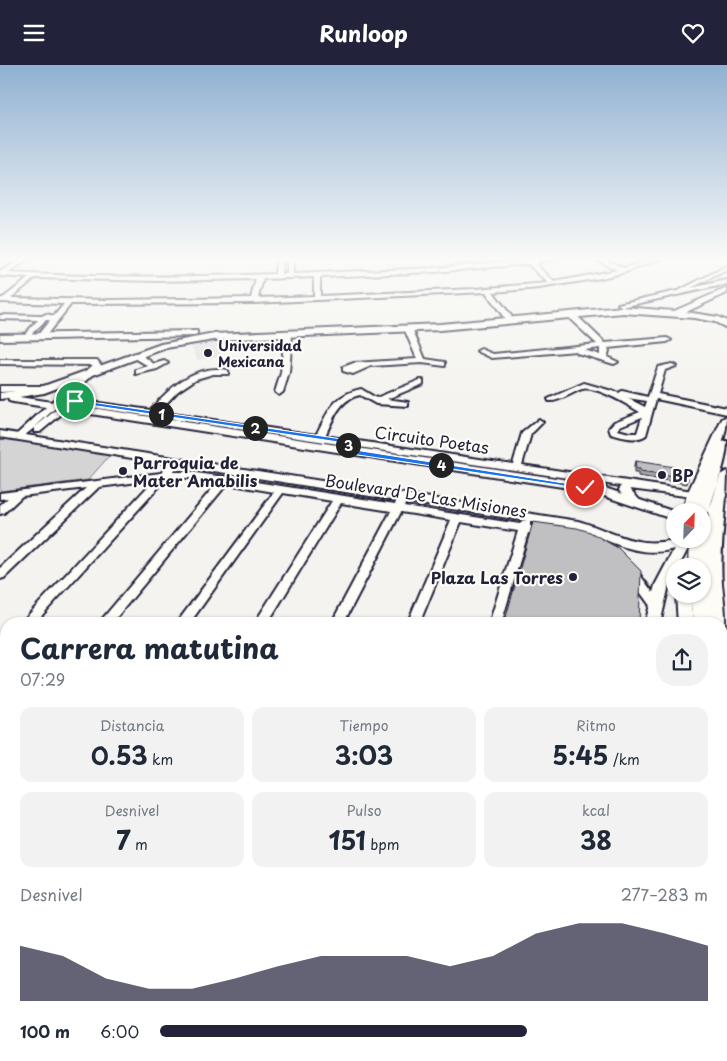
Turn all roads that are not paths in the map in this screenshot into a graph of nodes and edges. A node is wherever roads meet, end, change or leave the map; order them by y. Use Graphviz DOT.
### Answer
graph roads {
  1 [pos="57,305"];
  2 [pos="66,305"];
  3 [pos="495,305"];
  4 [pos="613,305"];
  5 [pos="642,305"];
  6 [pos="652,305"];
  7 [pos="692,305"];
  8 [pos="700,305"];
  9 [pos="644,310"];
  10 [pos="671,312"];
  11 [pos="571,315"];
  12 [pos="0,317"];
  13 [pos="503,317"];
  14 [pos="727,317"];
  15 [pos="44,318"];
  16 [pos="55,318"];
  17 [pos="727,325"];
  18 [pos="408,329"];
  19 [pos="182,333"];
  20 [pos="161,334"];
  21 [pos="288,334"];
  22 [pos="27,336"];
  23 [pos="40,336"];
  24 [pos="0,337"];
  25 [pos="193,340"];
  26 [pos="667,340"];
  27 [pos="164,346"];
  28 [pos="603,346"];
  29 [pos="576,349"];
  30 [pos="481,351"];
  31 [pos="138,356"];
  32 [pos="603,359"];
  33 [pos="0,362"];
  34 [pos="424,362"];
  35 [pos="614,362"];
  36 [pos="164,363"];
  37 [pos="442,364"];
  38 [pos="348,366"];
  39 [pos="154,367"];
  40 [pos="672,367"];
  41 [pos="226,369"];
  42 [pos="139,372"];
  43 [pos="86,376"];
  44 [pos="420,382"];
  45 [pos="50,388"];
  46 [pos="0,389"];
  47 [pos="279,392"];
  48 [pos="393,393"];
  49 [pos="613,393"];
  50 [pos="77,396"];
  51 [pos="0,397"];
  52 [pos="654,398"];
  53 [pos="552,399"];
  54 [pos="376,401"];
  55 [pos="59,406"];
  56 [pos="727,411"];
  57 [pos="152,413"];
  58 [pos="727,419"];
  59 [pos="540,422"];
  60 [pos="11,436"];
  61 [pos="320,437"];
  62 [pos="727,445"];
  63 [pos="347,446"];
  64 [pos="175,463"];
  65 [pos="517,466"];
  66 [pos="166,475"];
  67 [pos="727,475"];
  68 [pos="225,481"];
  69 [pos="96,484"];
  70 [pos="638,484"];
  71 [pos="280,489"];
  72 [pos="20,493"];
  73 [pos="693,494"];
  74 [pos="0,496"];
  75 [pos="339,498"];
  76 [pos="636,501"];
  77 [pos="400,503"];
  78 [pos="691,503"];
  79 [pos="704,503"];
  80 [pos="0,511"];
  81 [pos="666,513"];
  82 [pos="727,515"];
  83 [pos="457,517"];
  84 [pos="526,523"];
  85 [pos="554,533"];
  86 [pos="666,547"];
  87 [pos="684,548"];
  88 [pos="622,562"];
  89 [pos="0,575"];
  90 [pos="727,599"];
  91 [pos="684,603"];
  92 [pos="699,603"];
  93 [pos="655,604"];
  94 [pos="33,617"];
  95 [pos="110,617"];
  96 [pos="187,617"];
  97 [pos="264,617"];
  98 [pos="341,617"];
  99 [pos="416,617"];
  100 [pos="497,617"];
  101 [pos="653,617"];
  102 [pos="685,617"];
  103 [pos="701,617"];
  104 [pos="718,617"];
  1 -- 15 [label="street"];
  2 -- 16 [label="street"];
  3 -- 13 [label="street"];
  4 -- 13 [label="main road"];
  5 -- 9 [label="main road"];
  6 -- 10 [label="main road"];
  7 -- 10 [label="main road"];
  8 -- 14 [label="main road"];
  9 -- 10 [label="main road"];
  9 -- 11 [label="main road"];
  10 -- 17 [label="main road"];
  11 -- 18 [label="main road"];
  11 -- 28 [label="street"];
  12 -- 15 [label="street"];
  13 -- 19 [label="main road"];
  15 -- 16 [label="street"];
  15 -- 22 [label="street"];
  16 -- 23 [label="street"];
  18 -- 21 [label="main road"];
  18 -- 34 [label="street"];
  19 -- 20 [label="main road"];
  19 -- 25 [label="main road"];
  20 -- 23 [label="main road"];
  20 -- 27 [label="main road"];
  21 -- 25 [label="main road"];
  21 -- 47 [label="street"];
  22 -- 23 [label="main road"];
  22 -- 24 [label="main road"];
  25 -- 27 [label="main road"];
  26 -- 28 [label="street"];
  27 -- 31 [label="main road"];
  28 -- 29 [label="street"];
  28 -- 32 [label="street"];
  29 -- 30 [label="street"];
  29 -- 32 [label="street"];
  31 -- 39 [label="street"];
  31 -- 43 [label="main road"];
  32 -- 35 [label="street"];
  33 -- 43 [label="street"];
  34 -- 37 [label="street"];
  34 -- 38 [label="street"];
  36 -- 39 [label="street"];
  39 -- 42 [label="street"];
  40 -- 52 [label="street"];
  41 -- 57 [label="street"];
  43 -- 45 [label="main road"];
  43 -- 50 [label="street"];
  44 -- 48 [label="street"];
  45 -- 46 [label="street"];
  45 -- 51 [label="main road"];
  48 -- 54 [label="street"];
  48 -- 54 [label="street"];
  49 -- 52 [label="street"];
  49 -- 52 [label="street"];
  49 -- 53 [label="street"];
  50 -- 55 [label="street"];
  50 -- 57 [label="street, Circuito Poetas"];
  51 -- 55 [label="main road"];
  52 -- 56 [label="street"];
  54 -- 61 [label="street"];
  55 -- 60 [label="street"];
  55 -- 63 [label="main road"];
  57 -- 61 [label="street, Circuito Poetas"];
  58 -- 73 [label="main road"];
  59 -- 65 [label="street"];
  60 -- 64 [label="main road, Boulevard De Las Misiones"];
  61 -- 63 [label="street, Circuito Poetas"];
  62 -- 79 [label="highway"];
  63 -- 65 [label="street, Circuito Poetas"];
  63 -- 76 [label="main road"];
  64 -- 66 [label="street"];
  64 -- 77 [label="main road, Boulevard De Las Misiones"];
  65 -- 70 [label="street, Circuito Poetas"];
  66 -- 68 [label="street, Boulevard De Las Misiones"];
  66 -- 69 [label="street, Boulevard De Las Misiones"];
  66 -- 94 [label="street"];
  67 -- 104 [label="highway"];
  68 -- 71 [label="street, Boulevard De Las Misiones"];
  68 -- 95 [label="street"];
  69 -- 72 [label="street, Boulevard De Las Misiones"];
  69 -- 89 [label="street"];
  70 -- 73 [label="street, Circuito Poetas"];
  70 -- 76 [label="street"];
  71 -- 75 [label="street, Boulevard De Las Misiones"];
  71 -- 96 [label="street"];
  72 -- 74 [label="street, Boulevard De Las Misiones"];
  72 -- 80 [label="street"];
  73 -- 78 [label="main road"];
  75 -- 77 [label="street, Boulevard De Las Misiones"];
  75 -- 97 [label="street"];
  76 -- 81 [label="main road"];
  77 -- 83 [label="street, Boulevard De Las Misiones"];
  77 -- 84 [label="main road, Boulevard De Las Misiones"];
  77 -- 98 [label="street"];
  82 -- 90 [label="highway"];
  83 -- 84 [label="street, Boulevard De Las Misiones"];
  83 -- 99 [label="street"];
  84 -- 85 [label="street, Boulevard De Las Misiones"];
  84 -- 86 [label="main road, Boulevard De Las Misiones"];
  84 -- 100 [label="street"];
  87 -- 93 [label="main road"];
  88 -- 93 [label="street"];
  91 -- 102 [label="main road"];
  92 -- 103 [label="highway"];
  93 -- 101 [label="main road"];
}
